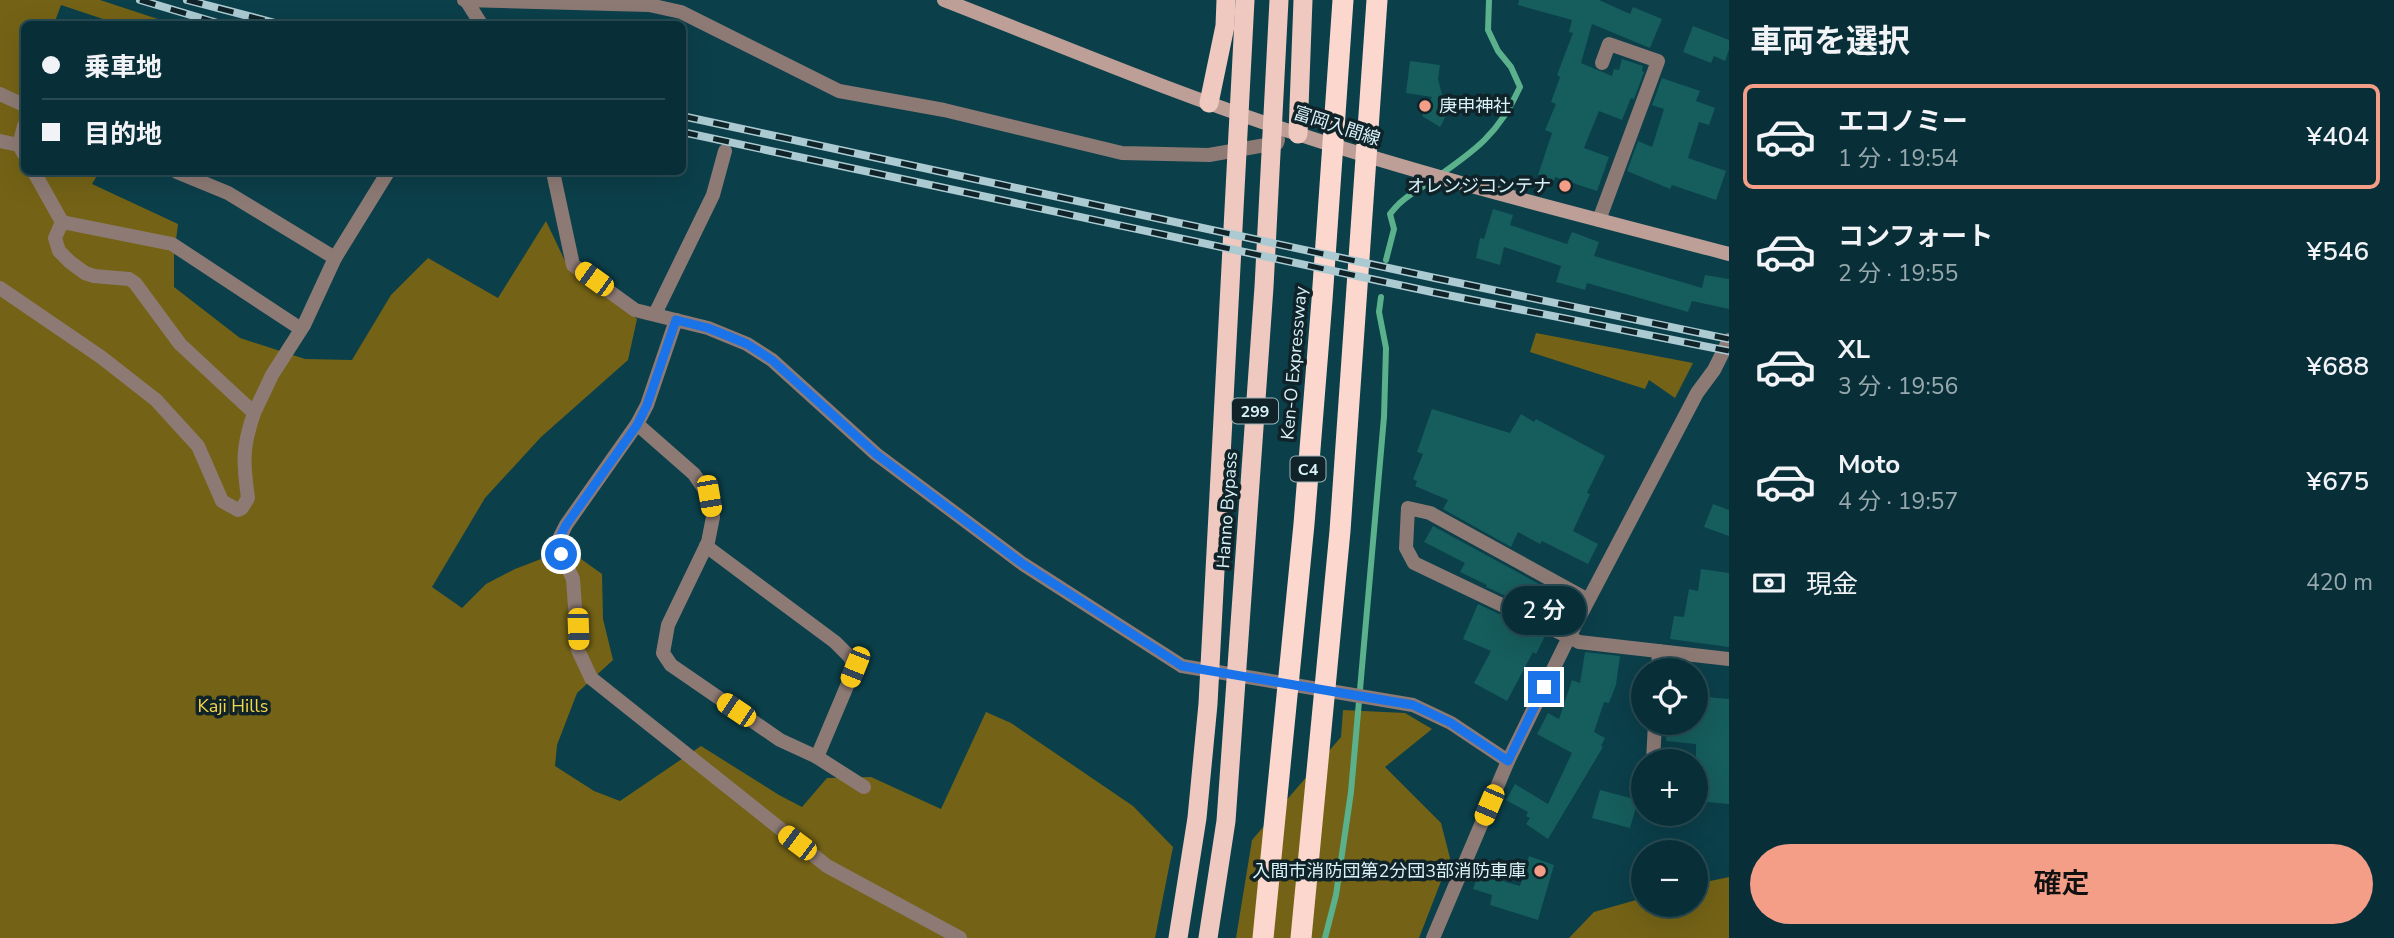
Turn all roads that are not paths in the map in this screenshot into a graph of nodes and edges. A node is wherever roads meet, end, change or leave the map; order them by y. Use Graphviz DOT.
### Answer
graph roads {
  1 [pos="465,0"];
  2 [pos="944,0"];
  3 [pos="1226,0"];
  4 [pos="1245,0"];
  5 [pos="1279,0"];
  6 [pos="1303,0"];
  7 [pos="1343,0"];
  8 [pos="1377,0"];
  9 [pos="479,21"];
  10 [pos="1602,63"];
  11 [pos="0,94"];
  12 [pos="1209,103"];
  13 [pos="21,104"];
  14 [pos="1291,132"];
  15 [pos="0,141"];
  16 [pos="21,150"];
  17 [pos="725,151"];
  18 [pos="36,175"];
  19 [pos="184,175"];
  20 [pos="386,175"];
  21 [pos="554,175"];
  22 [pos="1599,220"];
  23 [pos="62,222"];
  24 [pos="1729,254"];
  25 [pos="335,258"];
  26 [pos="0,288"];
  27 [pos="655,314"];
  28 [pos="676,320"];
  29 [pos="301,329"];
  30 [pos="1729,340"];
  31 [pos="1714,370"];
  32 [pos="1729,373"];
  33 [pos="254,413"];
  34 [pos="637,425"];
  35 [pos="706,546"];
  36 [pos="1588,600"];
  37 [pos="1569,637"];
  38 [pos="1659,651"];
  39 [pos="1659,658"];
  40 [pos="1729,659"];
  41 [pos="817,757"];
  42 [pos="1508,761"];
  43 [pos="864,787"];
  44 [pos="960,938"];
  45 [pos="1178,938"];
  46 [pos="1208,938"];
  47 [pos="1263,938"];
  48 [pos="1301,938"];
  49 [pos="1433,938"];
  1 -- 9 [label="street"];
  1 -- 14 [label="street"];
  2 -- 12 [label="main road, 富岡入間線"];
  3 -- 12 [label="highway"];
  4 -- 45 [label="highway, Hanno Bypass / 299"];
  5 -- 46 [label="highway, Hanno Bypass / 299"];
  6 -- 14 [label="highway"];
  7 -- 47 [label="highway, Ken-O Expressway / C4"];
  8 -- 48 [label="highway, C4"];
  10 -- 22 [label="street"];
  11 -- 13 [label="street"];
  12 -- 14 [label="main road, 富岡入間線"];
  14 -- 22 [label="main road, 富岡入間線"];
  15 -- 16 [label="street"];
  17 -- 27 [label="street"];
  18 -- 23 [label="street"];
  19 -- 25 [label="street"];
  20 -- 25 [label="street"];
  21 -- 27 [label="street"];
  22 -- 24 [label="main road, 富岡入間線"];
  23 -- 29 [label="street"];
  23 -- 33 [label="street"];
  25 -- 29 [label="street"];
  26 -- 33 [label="street"];
  27 -- 28 [label="street"];
  28 -- 34 [label="street"];
  28 -- 42 [label="street"];
  29 -- 33 [label="street"];
  30 -- 31 [label="street"];
  31 -- 32 [label="street"];
  31 -- 36 [label="street"];
  34 -- 35 [label="street"];
  34 -- 44 [label="street"];
  35 -- 41 [label="street"];
  35 -- 41 [label="street"];
  36 -- 37 [label="street"];
  36 -- 37 [label="street"];
  37 -- 38 [label="street"];
  37 -- 42 [label="street"];
  38 -- 39 [label="street"];
  38 -- 40 [label="street"];
  41 -- 43 [label="street"];
  42 -- 49 [label="street"];
}
